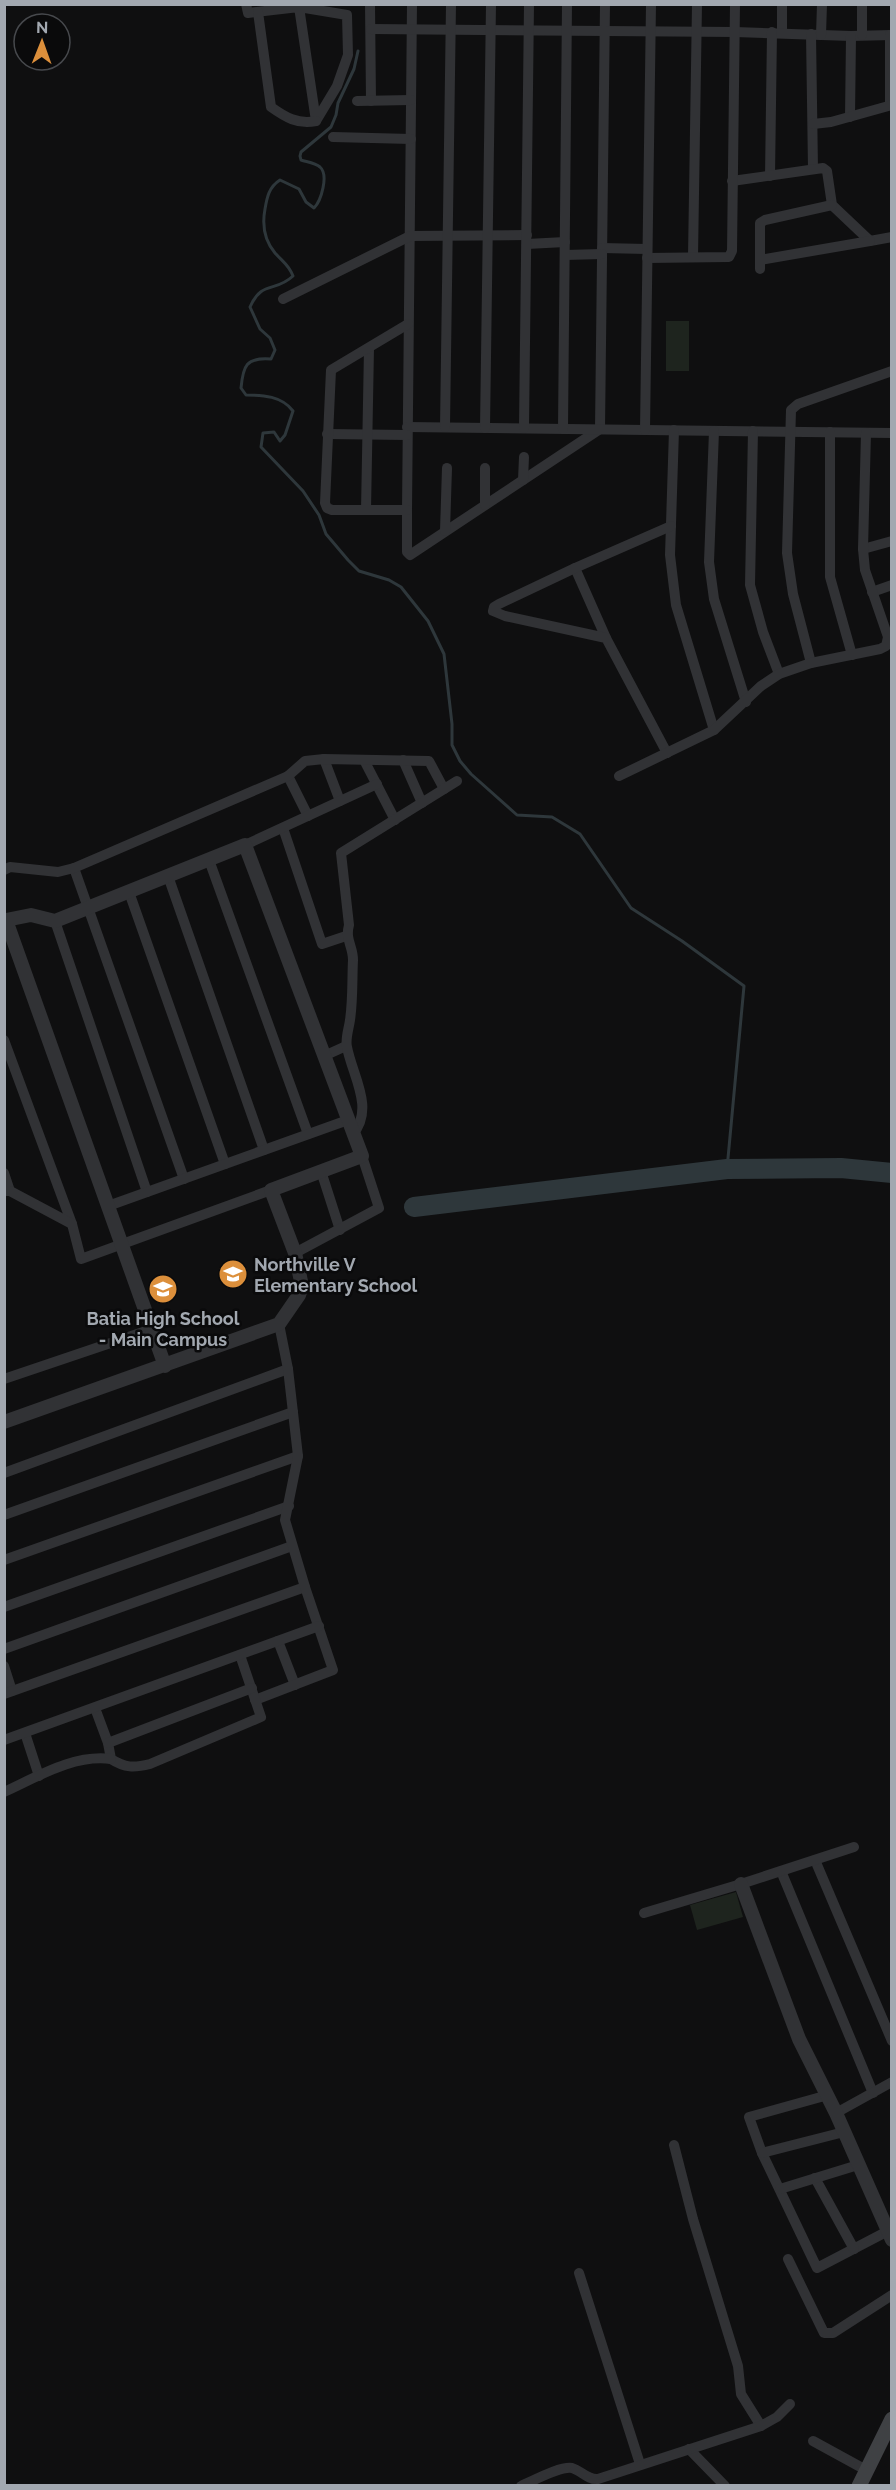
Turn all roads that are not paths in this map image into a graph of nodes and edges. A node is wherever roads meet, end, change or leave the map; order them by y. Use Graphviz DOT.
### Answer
graph roads {
  1 [pos="246,4"];
  2 [pos="360,4"];
  3 [pos="412,4"];
  4 [pos="451,4"];
  5 [pos="491,4"];
  6 [pos="529,4"];
  7 [pos="567,4"];
  8 [pos="605,4"];
  9 [pos="651,4"];
  10 [pos="697,4"];
  11 [pos="735,4"];
  12 [pos="782,4"];
  13 [pos="822,4"];
  14 [pos="862,4"];
  15 [pos="299,6"];
  16 [pos="370,8"];
  17 [pos="258,12"];
  18 [pos="371,28"];
  19 [pos="411,29"];
  20 [pos="451,29"];
  21 [pos="490,29"];
  22 [pos="529,29"];
  23 [pos="567,30"];
  24 [pos="605,30"];
  25 [pos="651,31"];
  26 [pos="696,31"];
  27 [pos="735,32"];
  28 [pos="777,32"];
  29 [pos="816,34"];
  30 [pos="891,35"];
  31 [pos="856,36"];
  32 [pos="411,100"];
  33 [pos="357,101"];
  34 [pos="370,101"];
  35 [pos="891,105"];
  36 [pos="850,117"];
  37 [pos="316,121"];
  38 [pos="813,123"];
  39 [pos="333,137"];
  40 [pos="411,139"];
  41 [pos="813,169"];
  42 [pos="770,176"];
  43 [pos="732,181"];
  44 [pos="832,205"];
  45 [pos="410,236"];
  46 [pos="449,236"];
  47 [pos="489,237"];
  48 [pos="891,237"];
  49 [pos="527,240"];
  50 [pos="870,241"];
  51 [pos="565,242"];
  52 [pos="602,251"];
  53 [pos="647,254"];
  54 [pos="565,255"];
  55 [pos="693,257"];
  56 [pos="283,299"];
  57 [pos="408,324"];
  58 [pos="369,348"];
  59 [pos="891,370"];
  60 [pos="445,427"];
  61 [pos="484,428"];
  62 [pos="524,428"];
  63 [pos="563,429"];
  64 [pos="600,429"];
  65 [pos="645,430"];
  66 [pos="674,430"];
  67 [pos="407,431"];
  68 [pos="714,431"];
  69 [pos="753,431"];
  70 [pos="789,432"];
  71 [pos="830,432"];
  72 [pos="866,433"];
  73 [pos="891,433"];
  74 [pos="327,434"];
  75 [pos="367,434"];
  76 [pos="524,457"];
  77 [pos="447,468"];
  78 [pos="485,468"];
  79 [pos="524,480"];
  80 [pos="485,505"];
  81 [pos="366,510"];
  82 [pos="407,510"];
  83 [pos="671,526"];
  84 [pos="445,531"];
  85 [pos="891,541"];
  86 [pos="863,549"];
  87 [pos="575,568"];
  88 [pos="891,585"];
  89 [pos="872,592"];
  90 [pos="606,638"];
  91 [pos="852,655"];
  92 [pos="811,663"];
  93 [pos="779,674"];
  94 [pos="746,702"];
  95 [pos="714,730"];
  96 [pos="667,753"];
  97 [pos="324,759"];
  98 [pos="364,760"];
  99 [pos="403,760"];
  100 [pos="288,776"];
  101 [pos="619,776"];
  102 [pos="457,781"];
  103 [pos="377,784"];
  104 [pos="444,789"];
  105 [pos="340,801"];
  106 [pos="422,803"];
  107 [pos="308,816"];
  108 [pos="395,820"];
  109 [pos="283,828"];
  110 [pos="245,845"];
  111 [pos="209,860"];
  112 [pos="74,868"];
  113 [pos="4,870"];
  114 [pos="168,876"];
  115 [pos="129,892"];
  116 [pos="88,908"];
  117 [pos="5,921"];
  118 [pos="55,921"];
  119 [pos="346,936"];
  120 [pos="4,1040"];
  121 [pos="346,1046"];
  122 [pos="324,1056"];
  123 [pos="348,1120"];
  124 [pos="308,1134"];
  125 [pos="353,1134"];
  126 [pos="264,1150"];
  127 [pos="362,1156"];
  128 [pos="225,1164"];
  129 [pos="321,1171"];
  130 [pos="4,1173"];
  131 [pos="184,1179"];
  132 [pos="271,1190"];
  133 [pos="8,1191"];
  134 [pos="147,1192"];
  135 [pos="108,1206"];
  136 [pos="72,1224"];
  137 [pos="340,1230"];
  138 [pos="121,1244"];
  139 [pos="295,1253"];
  140 [pos="279,1324"];
  141 [pos="152,1329"];
  142 [pos="165,1366"];
  143 [pos="288,1369"];
  144 [pos="4,1379"];
  145 [pos="293,1412"];
  146 [pos="4,1422"];
  147 [pos="298,1456"];
  148 [pos="4,1473"];
  149 [pos="289,1506"];
  150 [pos="4,1515"];
  151 [pos="292,1546"];
  152 [pos="4,1560"];
  153 [pos="305,1587"];
  154 [pos="4,1607"];
  155 [pos="319,1626"];
  156 [pos="278,1641"];
  157 [pos="4,1649"];
  158 [pos="240,1655"];
  159 [pos="4,1666"];
  160 [pos="295,1684"];
  161 [pos="252,1688"];
  162 [pos="8,1693"];
  163 [pos="255,1700"];
  164 [pos="95,1708"];
  165 [pos="26,1733"];
  166 [pos="4,1740"];
  167 [pos="108,1743"];
  168 [pos="111,1759"];
  169 [pos="39,1776"];
  170 [pos="4,1792"];
  171 [pos="854,1847"];
  172 [pos="815,1860"];
  173 [pos="781,1871"];
  174 [pos="741,1884"];
  175 [pos="644,1913"];
  176 [pos="891,2041"];
  177 [pos="891,2082"];
  178 [pos="873,2093"];
  179 [pos="828,2095"];
  180 [pos="836,2113"];
  181 [pos="844,2132"];
  182 [pos="674,2145"];
  183 [pos="762,2153"];
  184 [pos="858,2165"];
  185 [pos="815,2178"];
  186 [pos="780,2190"];
  187 [pos="889,2236"];
  188 [pos="854,2248"];
  189 [pos="788,2259"];
  190 [pos="579,2273"];
  191 [pos="891,2295"];
  192 [pos="790,2404"];
  193 [pos="891,2418"];
  194 [pos="762,2426"];
  195 [pos="813,2441"];
  196 [pos="689,2449"];
  197 [pos="640,2464"];
  198 [pos="866,2469"];
  199 [pos="521,2486"];
  200 [pos="725,2486"];
  201 [pos="859,2486"];
  1 -- 17 [label="street"];
  2 -- 16 [label="street"];
  3 -- 19 [label="street"];
  4 -- 20 [label="street"];
  5 -- 21 [label="street"];
  6 -- 22 [label="street"];
  7 -- 23 [label="street"];
  8 -- 24 [label="street"];
  9 -- 25 [label="street"];
  10 -- 26 [label="street"];
  11 -- 27 [label="street"];
  12 -- 28 [label="street"];
  13 -- 29 [label="street"];
  14 -- 31 [label="street"];
  15 -- 17 [label="street"];
  15 -- 37 [label="street"];
  15 -- 37 [label="street"];
  16 -- 18 [label="street"];
  17 -- 37 [label="street"];
  18 -- 19 [label="street"];
  18 -- 34 [label="street"];
  19 -- 20 [label="street"];
  19 -- 32 [label="street"];
  20 -- 21 [label="street"];
  20 -- 46 [label="street"];
  21 -- 22 [label="street"];
  21 -- 47 [label="street"];
  22 -- 23 [label="street"];
  22 -- 49 [label="street"];
  23 -- 24 [label="street"];
  23 -- 51 [label="street"];
  24 -- 25 [label="street"];
  24 -- 52 [label="street"];
  25 -- 26 [label="street"];
  25 -- 53 [label="street"];
  26 -- 27 [label="street"];
  26 -- 55 [label="street"];
  27 -- 28 [label="street"];
  27 -- 43 [label="street"];
  28 -- 29 [label="street"];
  28 -- 42 [label="street"];
  29 -- 31 [label="street"];
  29 -- 38 [label="street"];
  30 -- 31 [label="street"];
  30 -- 35 [label="street"];
  31 -- 36 [label="street"];
  32 -- 34 [label="street"];
  32 -- 40 [label="street"];
  33 -- 34 [label="street"];
  35 -- 36 [label="street"];
  36 -- 38 [label="street"];
  38 -- 41 [label="street"];
  39 -- 40 [label="street"];
  40 -- 45 [label="street"];
  41 -- 42 [label="street"];
  41 -- 44 [label="street"];
  42 -- 43 [label="street"];
  43 -- 55 [label="street"];
  44 -- 50 [label="street"];
  44 -- 50 [label="street"];
  45 -- 46 [label="street"];
  45 -- 56 [label="street"];
  45 -- 57 [label="street"];
  46 -- 47 [label="street"];
  46 -- 60 [label="street"];
  47 -- 49 [label="street"];
  47 -- 61 [label="street"];
  48 -- 50 [label="street"];
  49 -- 51 [label="street"];
  49 -- 62 [label="street"];
  51 -- 54 [label="street"];
  52 -- 53 [label="street"];
  52 -- 54 [label="street"];
  52 -- 64 [label="street"];
  53 -- 55 [label="street"];
  53 -- 65 [label="street"];
  54 -- 63 [label="street"];
  57 -- 58 [label="street"];
  57 -- 67 [label="street"];
  58 -- 74 [label="street"];
  58 -- 75 [label="street"];
  59 -- 70 [label="street"];
  60 -- 61 [label="street"];
  60 -- 67 [label="street"];
  61 -- 62 [label="street"];
  62 -- 63 [label="street"];
  63 -- 64 [label="street"];
  64 -- 65 [label="street"];
  64 -- 79 [label="street"];
  65 -- 66 [label="street"];
  66 -- 68 [label="street"];
  66 -- 83 [label="street"];
  67 -- 75 [label="street"];
  67 -- 82 [label="street"];
  68 -- 69 [label="street"];
  68 -- 94 [label="street"];
  69 -- 70 [label="street"];
  69 -- 93 [label="street"];
  70 -- 71 [label="street"];
  70 -- 92 [label="street"];
  71 -- 72 [label="street"];
  71 -- 91 [label="street"];
  72 -- 73 [label="street"];
  72 -- 86 [label="street"];
  74 -- 75 [label="street"];
  74 -- 81 [label="street"];
  75 -- 81 [label="street"];
  76 -- 79 [label="street"];
  77 -- 84 [label="street"];
  78 -- 80 [label="street"];
  79 -- 80 [label="street"];
  80 -- 84 [label="street"];
  81 -- 82 [label="street"];
  82 -- 84 [label="street"];
  83 -- 87 [label="street"];
  83 -- 95 [label="street"];
  85 -- 86 [label="street"];
  86 -- 89 [label="street"];
  87 -- 90 [label="street"];
  87 -- 90 [label="street"];
  88 -- 89 [label="street"];
  89 -- 91 [label="street"];
  90 -- 96 [label="street"];
  91 -- 92 [label="street"];
  92 -- 93 [label="street"];
  93 -- 94 [label="street"];
  94 -- 95 [label="street"];
  95 -- 96 [label="street"];
  96 -- 101 [label="street"];
  97 -- 98 [label="street"];
  97 -- 100 [label="street"];
  97 -- 105 [label="street"];
  98 -- 99 [label="street"];
  98 -- 103 [label="street"];
  99 -- 104 [label="street"];
  99 -- 106 [label="street"];
  100 -- 107 [label="street"];
  100 -- 112 [label="street"];
  102 -- 104 [label="street"];
  103 -- 105 [label="street"];
  103 -- 108 [label="street"];
  104 -- 106 [label="street"];
  105 -- 107 [label="street"];
  106 -- 108 [label="street"];
  107 -- 109 [label="street"];
  108 -- 119 [label="street"];
  109 -- 110 [label="street"];
  109 -- 119 [label="street"];
  110 -- 111 [label="street"];
  110 -- 122 [label="street"];
  111 -- 114 [label="street"];
  111 -- 124 [label="street"];
  112 -- 113 [label="street"];
  112 -- 116 [label="street"];
  114 -- 115 [label="street"];
  114 -- 126 [label="street"];
  115 -- 116 [label="street"];
  115 -- 128 [label="street"];
  116 -- 118 [label="street"];
  116 -- 131 [label="street"];
  117 -- 118 [label="street"];
  117 -- 135 [label="street"];
  118 -- 134 [label="street"];
  119 -- 121 [label="street"];
  120 -- 136 [label="street"];
  121 -- 122 [label="street"];
  121 -- 125 [label="street"];
  122 -- 123 [label="street"];
  123 -- 124 [label="street"];
  123 -- 125 [label="street"];
  124 -- 126 [label="street"];
  125 -- 127 [label="street"];
  126 -- 128 [label="street"];
  127 -- 129 [label="street"];
  127 -- 137 [label="street"];
  128 -- 131 [label="street"];
  129 -- 132 [label="street"];
  129 -- 137 [label="street"];
  130 -- 133 [label="street"];
  131 -- 134 [label="street"];
  132 -- 138 [label="street"];
  132 -- 139 [label="street"];
  133 -- 136 [label="street"];
  134 -- 135 [label="street"];
  135 -- 138 [label="street"];
  136 -- 138 [label="street"];
  137 -- 139 [label="street"];
  138 -- 141 [label="street"];
  139 -- 140 [label="street"];
  140 -- 142 [label="street"];
  140 -- 143 [label="street"];
  141 -- 142 [label="street"];
  141 -- 144 [label="street"];
  142 -- 146 [label="street"];
  143 -- 145 [label="street"];
  143 -- 148 [label="street"];
  145 -- 147 [label="street"];
  145 -- 150 [label="street"];
  147 -- 149 [label="street"];
  147 -- 152 [label="street"];
  149 -- 151 [label="street"];
  149 -- 154 [label="street"];
  151 -- 153 [label="street"];
  151 -- 157 [label="street"];
  153 -- 155 [label="street"];
  153 -- 162 [label="street"];
  155 -- 156 [label="street"];
  155 -- 160 [label="street"];
  156 -- 158 [label="street"];
  156 -- 160 [label="street"];
  158 -- 161 [label="street"];
  158 -- 164 [label="street"];
  159 -- 162 [label="street"];
  160 -- 163 [label="street"];
  161 -- 163 [label="street"];
  161 -- 167 [label="street"];
  163 -- 168 [label="street"];
  164 -- 165 [label="street"];
  164 -- 167 [label="street"];
  165 -- 166 [label="street"];
  165 -- 169 [label="street"];
  167 -- 168 [label="street"];
  168 -- 169 [label="street"];
  169 -- 170 [label="street"];
  171 -- 172 [label="street"];
  172 -- 173 [label="street"];
  172 -- 176 [label="street"];
  173 -- 174 [label="street"];
  173 -- 178 [label="street"];
  174 -- 175 [label="street"];
  174 -- 179 [label="street"];
  177 -- 178 [label="street"];
  178 -- 180 [label="street"];
  179 -- 180 [label="street"];
  179 -- 183 [label="street"];
  180 -- 181 [label="street"];
  181 -- 183 [label="street"];
  181 -- 184 [label="street"];
  182 -- 194 [label="street"];
  183 -- 186 [label="street"];
  184 -- 185 [label="street"];
  184 -- 187 [label="street"];
  185 -- 186 [label="street"];
  185 -- 188 [label="street"];
  186 -- 188 [label="street"];
  187 -- 188 [label="street"];
  189 -- 191 [label="street"];
  190 -- 197 [label="street"];
  192 -- 194 [label="street"];
  193 -- 198 [label="main road"];
  194 -- 196 [label="street"];
  195 -- 198 [label="street"];
  196 -- 197 [label="street"];
  196 -- 200 [label="street"];
  197 -- 199 [label="street"];
  198 -- 201 [label="main road"];
}
